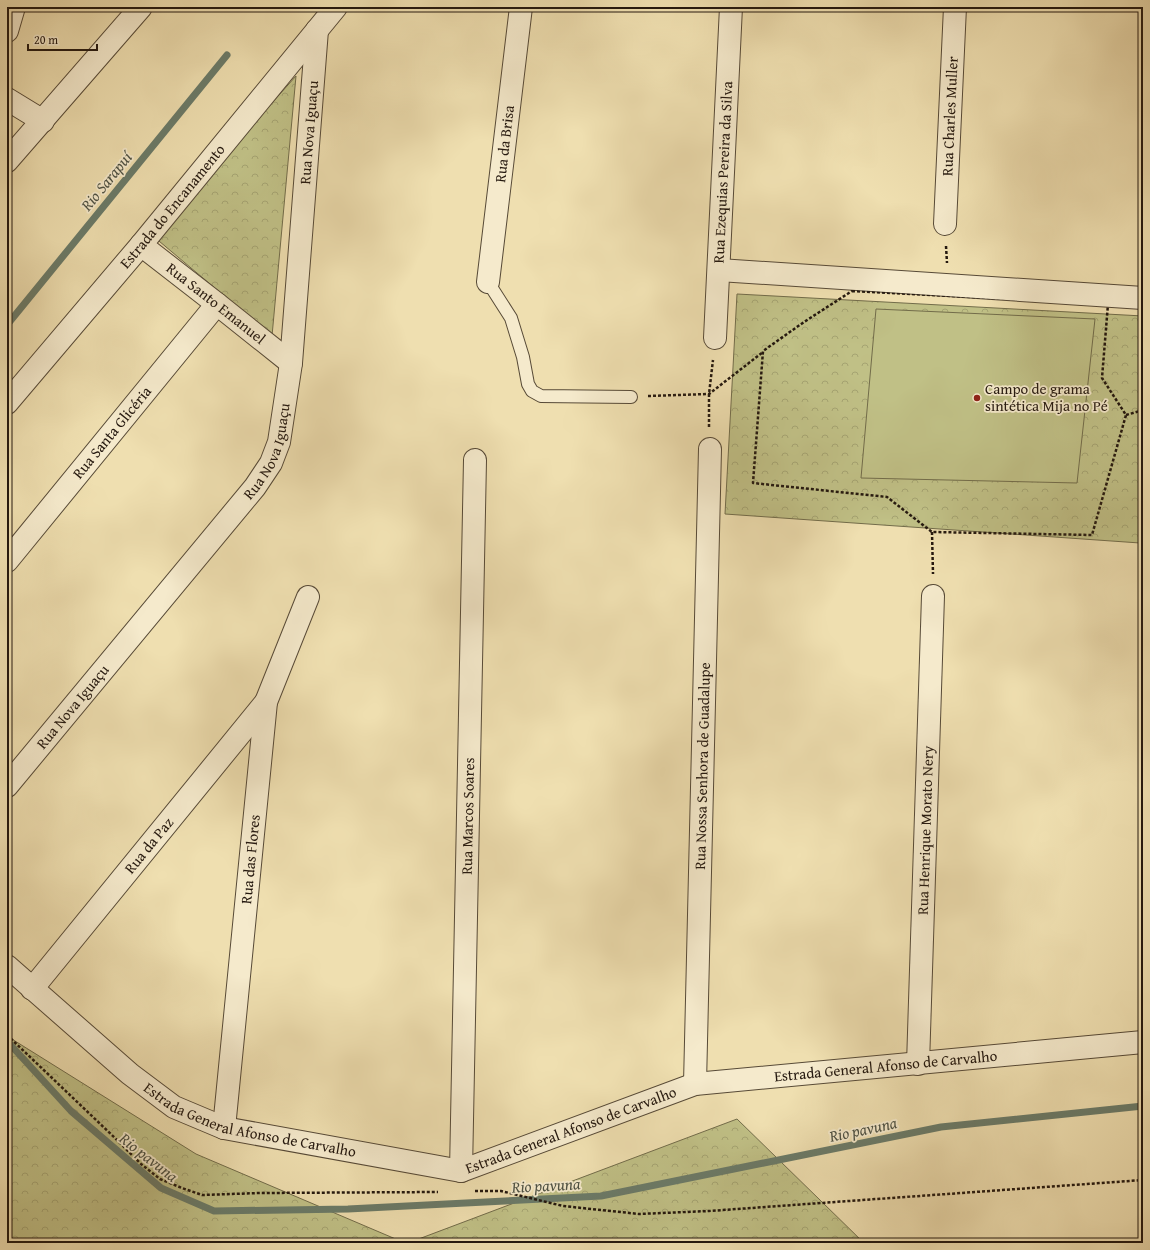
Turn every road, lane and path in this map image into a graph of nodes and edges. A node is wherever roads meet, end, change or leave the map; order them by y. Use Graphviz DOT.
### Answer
graph roads {
  1 [pos="14,7"];
  2 [pos="141,7"];
  3 [pos="336,7"];
  4 [pos="521,7"];
  5 [pos="731,7"];
  6 [pos="955,7"];
  7 [pos="317,30"];
  8 [pos="7,31"];
  9 [pos="7,99"];
  10 [pos="43,121"];
  11 [pos="7,161"];
  12 [pos="945,224"];
  13 [pos="141,245"];
  14 [pos="719,270"];
  15 [pos="488,282"];
  16 [pos="1143,298"];
  17 [pos="217,304"];
  18 [pos="715,338"];
  19 [pos="763,351"];
  20 [pos="291,363"];
  21 [pos="709,394"];
  22 [pos="631,397"];
  23 [pos="7,403"];
  24 [pos="1143,410"];
  25 [pos="1126,415"];
  26 [pos="710,449"];
  27 [pos="475,460"];
  28 [pos="932,532"];
  29 [pos="7,561"];
  30 [pos="933,596"];
  31 [pos="308,597"];
  32 [pos="266,702"];
  33 [pos="7,786"];
  34 [pos="7,966"];
  35 [pos="32,988"];
  36 [pos="7,1035"];
  37 [pos="1143,1042"];
  38 [pos="918,1064"];
  39 [pos="695,1084"];
  40 [pos="224,1128"];
  41 [pos="461,1171"];
  42 [pos="1143,1180"];
  43 [pos="470,1191"];
  44 [pos="438,1192"];
  1 -- 8 [label="street"];
  2 -- 10 [label="street"];
  3 -- 7 [label="street, Estrada do Encanamento"];
  4 -- 15 [label="street, Rua da Brisa"];
  5 -- 14 [label="street, Rua Ezequias Pereira da Silva"];
  6 -- 12 [label="street, Rua Charles Muller"];
  7 -- 13 [label="street, Estrada do Encanamento"];
  7 -- 20 [label="street, Rua Nova Iguaçu"];
  9 -- 10 [label="street"];
  10 -- 11 [label="street"];
  13 -- 17 [label="street, Rua Santo Emanuel"];
  13 -- 23 [label="street, Estrada do Encanamento"];
  14 -- 16 [label="street"];
  14 -- 18 [label="street, Rua Ezequias Pereira da Silva"];
  15 -- 22 [label="lane"];
  17 -- 20 [label="street, Rua Santo Emanuel"];
  17 -- 29 [label="street, Rua Santa Glicéria"];
  18 -- 21 [label="path"];
  19 -- 21 [label="path"];
  19 -- 25 [label="path"];
  19 -- 28 [label="path"];
  20 -- 33 [label="street, Rua Nova Iguaçu"];
  21 -- 22 [label="path"];
  21 -- 26 [label="path"];
  24 -- 25 [label="path"];
  25 -- 28 [label="path"];
  26 -- 39 [label="street, Rua Nossa Senhora de Guadalupe"];
  27 -- 41 [label="street, Rua Marcos Soares"];
  28 -- 30 [label="path"];
  30 -- 38 [label="street, Rua Henrique Morato Nery"];
  31 -- 32 [label="street, Rua das Flores"];
  32 -- 35 [label="street, Rua da Paz"];
  32 -- 40 [label="street, Rua das Flores"];
  34 -- 35 [label="street, Estrada General Afonso de Carvalho"];
  35 -- 40 [label="street, Estrada General Afonso de Carvalho"];
  36 -- 44 [label="path"];
  37 -- 38 [label="street, Estrada General Afonso de Carvalho"];
  38 -- 39 [label="street, Estrada General Afonso de Carvalho"];
  39 -- 41 [label="street, Estrada General Afonso de Carvalho"];
  40 -- 41 [label="street, Estrada General Afonso de Carvalho"];
  42 -- 43 [label="path"];
}
